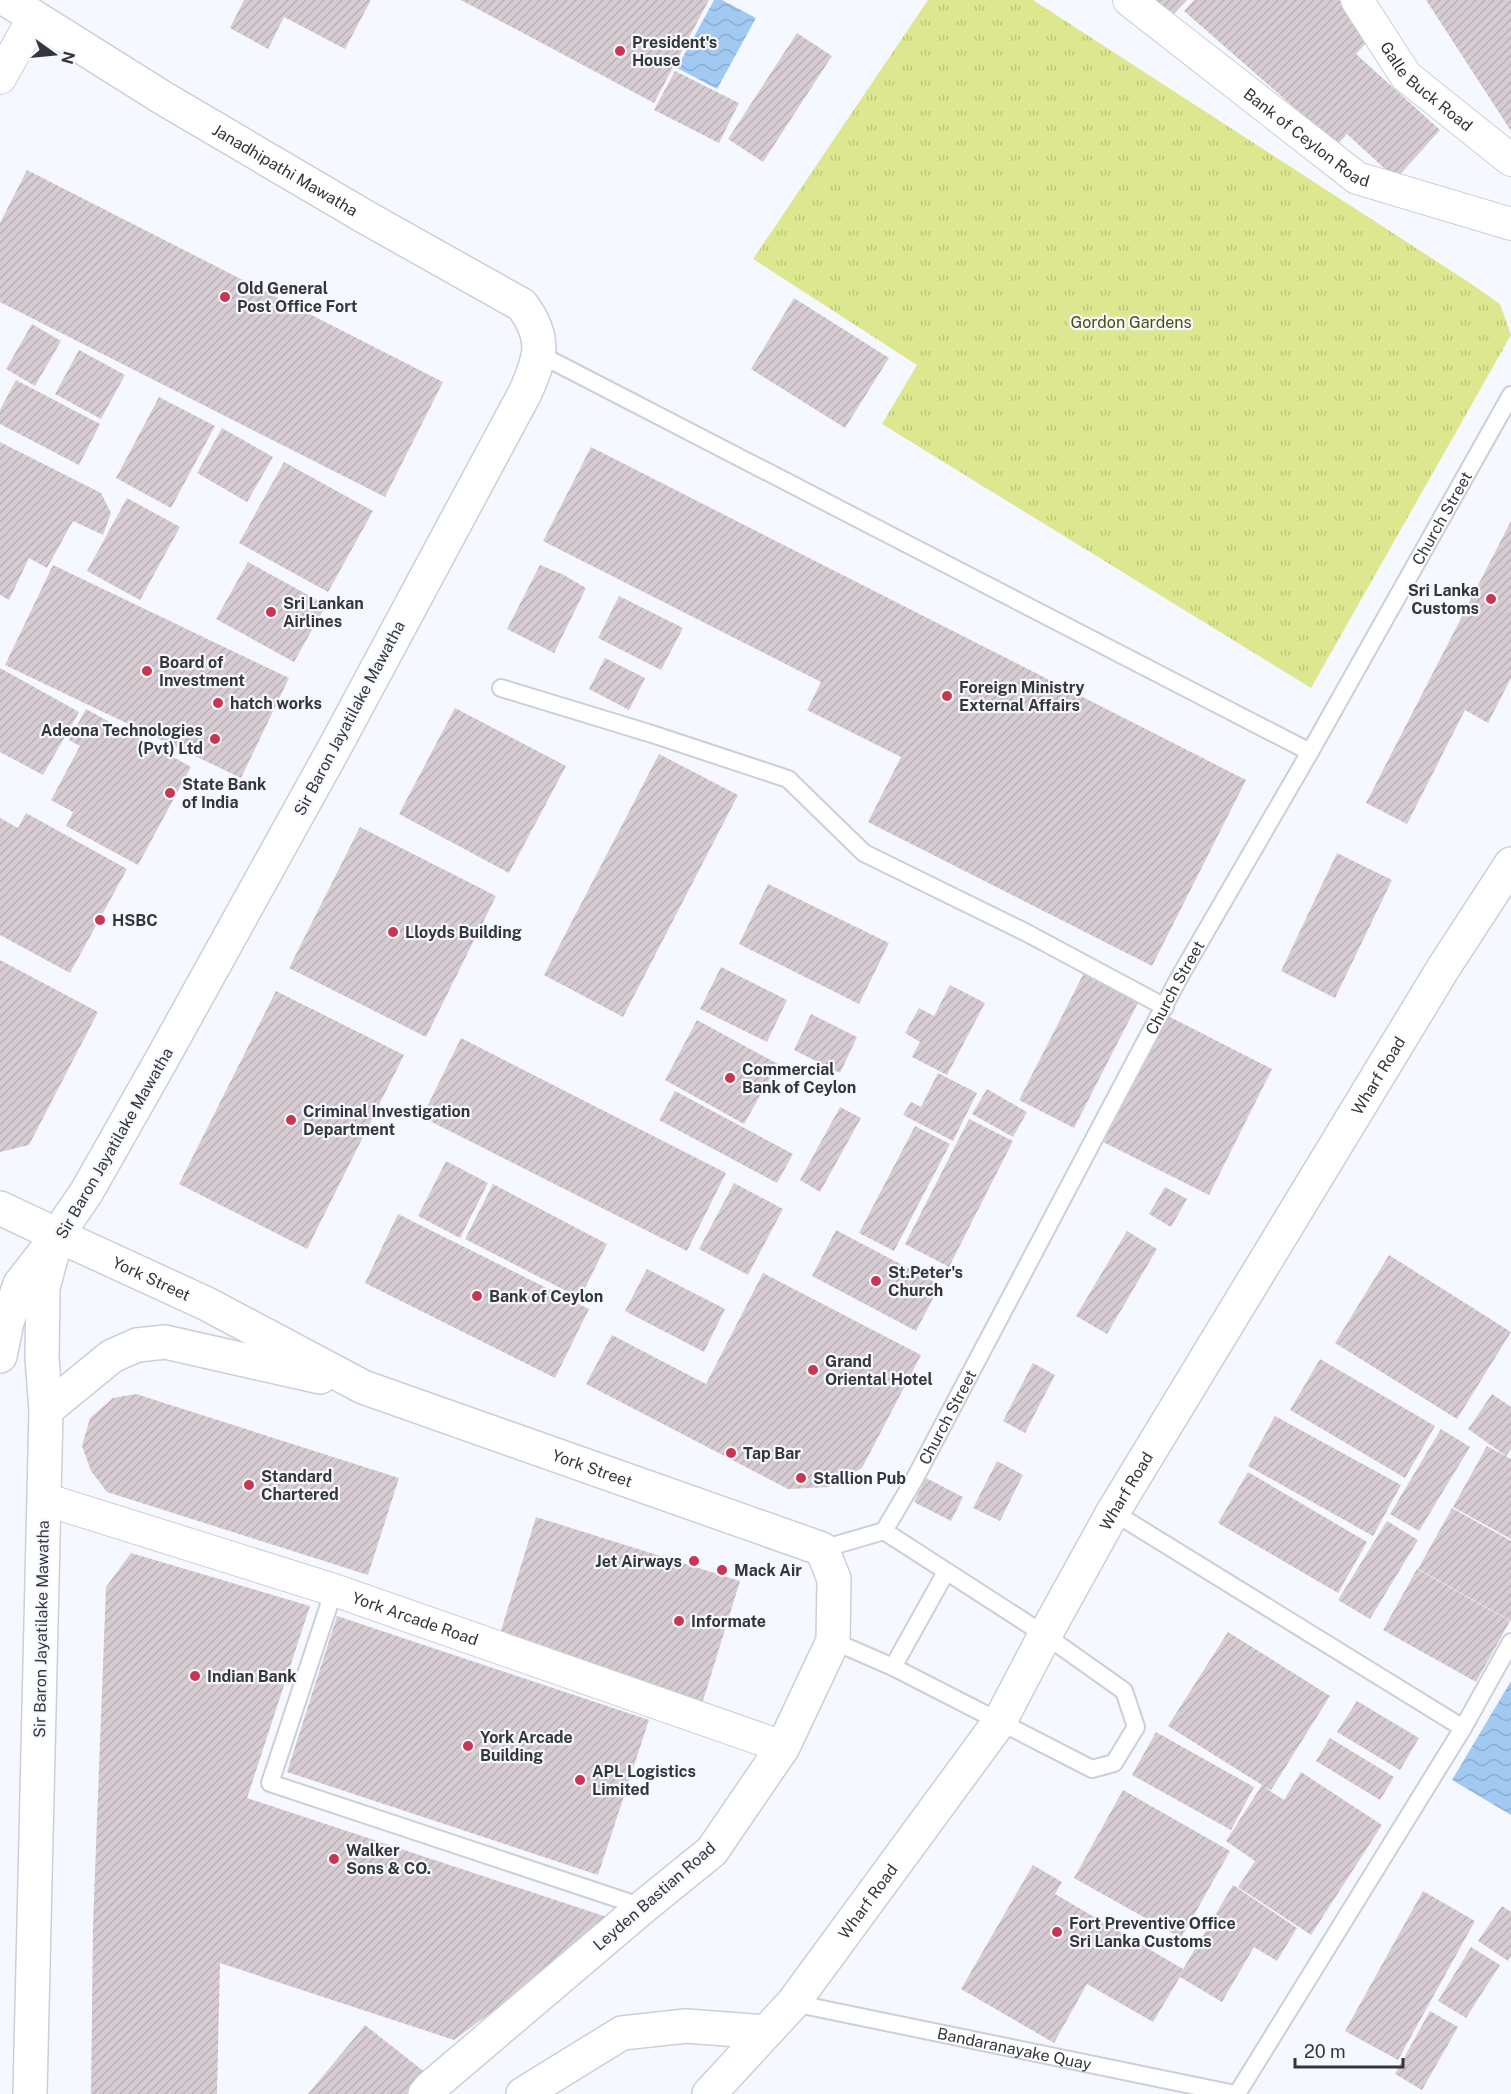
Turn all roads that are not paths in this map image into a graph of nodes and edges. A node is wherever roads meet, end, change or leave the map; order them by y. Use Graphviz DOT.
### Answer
graph roads {
  1 [pos="1130,0"];
  2 [pos="1357,0"];
  3 [pos="20,8"];
  4 [pos="0,78"];
  5 [pos="1511,160"];
  6 [pos="1511,224"];
  7 [pos="539,354"];
  8 [pos="1511,395"];
  9 [pos="501,688"];
  10 [pos="1310,752"];
  11 [pos="1511,864"];
  12 [pos="1165,1007"];
  13 [pos="0,1208"];
  14 [pos="57,1235"];
  15 [pos="0,1356"];
  16 [pos="363,1387"];
  17 [pos="46,1410"];
  18 [pos="44,1499"];
  19 [pos="1113,1512"];
  20 [pos="884,1531"];
  21 [pos="822,1549"];
  22 [pos="946,1572"];
  23 [pos="334,1590"];
  24 [pos="1045,1635"];
  25 [pos="833,1641"];
  26 [pos="1511,1642"];
  27 [pos="893,1667"];
  28 [pos="1000,1721"];
  29 [pos="1463,1728"];
  30 [pos="783,1747"];
  31 [pos="643,1907"];
  32 [pos="793,2003"];
  33 [pos="766,2032"];
  34 [pos="30,2094"];
  35 [pos="425,2094"];
  36 [pos="523,2094"];
  37 [pos="709,2094"];
  38 [pos="1236,2094"];
  1 -- 6 [label="street, Bank of Ceylon Road"];
  2 -- 5 [label="street, Galle Buck Road"];
  3 -- 4 [label="street"];
  3 -- 7 [label="main road, Janadhipathi Mawatha"];
  7 -- 10 [label="lane"];
  7 -- 14 [label="main road, Sir Baron Jayatilake Mawatha"];
  8 -- 10 [label="lane, Church Street"];
  9 -- 12 [label="lane"];
  10 -- 12 [label="lane, Church Street"];
  11 -- 19 [label="main road, Wharf Road"];
  12 -- 20 [label="lane, Church Street"];
  13 -- 14 [label="main road, York Street"];
  14 -- 15 [label="main road"];
  14 -- 16 [label="main road, York Street"];
  14 -- 17 [label="main road, Sir Baron Jayatilake Mawatha"];
  16 -- 17 [label="main road, York Street"];
  16 -- 21 [label="main road, York Street"];
  17 -- 18 [label="main road, Sir Baron Jayatilake Mawatha"];
  18 -- 23 [label="street, York Arcade Road"];
  18 -- 34 [label="main road, Sir Baron Jayatilake Mawatha"];
  19 -- 24 [label="main road, Wharf Road"];
  19 -- 29 [label="lane"];
  20 -- 21 [label="lane"];
  20 -- 22 [label="lane"];
  21 -- 25 [label="main road, Leyden Bastian Road"];
  22 -- 24 [label="lane"];
  22 -- 27 [label="lane"];
  23 -- 30 [label="street, York Arcade Road"];
  23 -- 31 [label="lane"];
  24 -- 28 [label="main road, Wharf Road"];
  24 -- 28 [label="lane"];
  25 -- 27 [label="lane"];
  25 -- 30 [label="main road, Leyden Bastian Road"];
  26 -- 29 [label="lane"];
  27 -- 28 [label="lane"];
  28 -- 32 [label="main road, Wharf Road"];
  29 -- 38 [label="lane"];
  30 -- 31 [label="main road, Leyden Bastian Road"];
  31 -- 35 [label="main road, Leyden Bastian Road"];
  32 -- 33 [label="main road, Wharf Road"];
  32 -- 38 [label="lane, Bandaranayake Quay"];
  33 -- 36 [label="main road"];
  33 -- 37 [label="main road, Wharf Road"];
}
